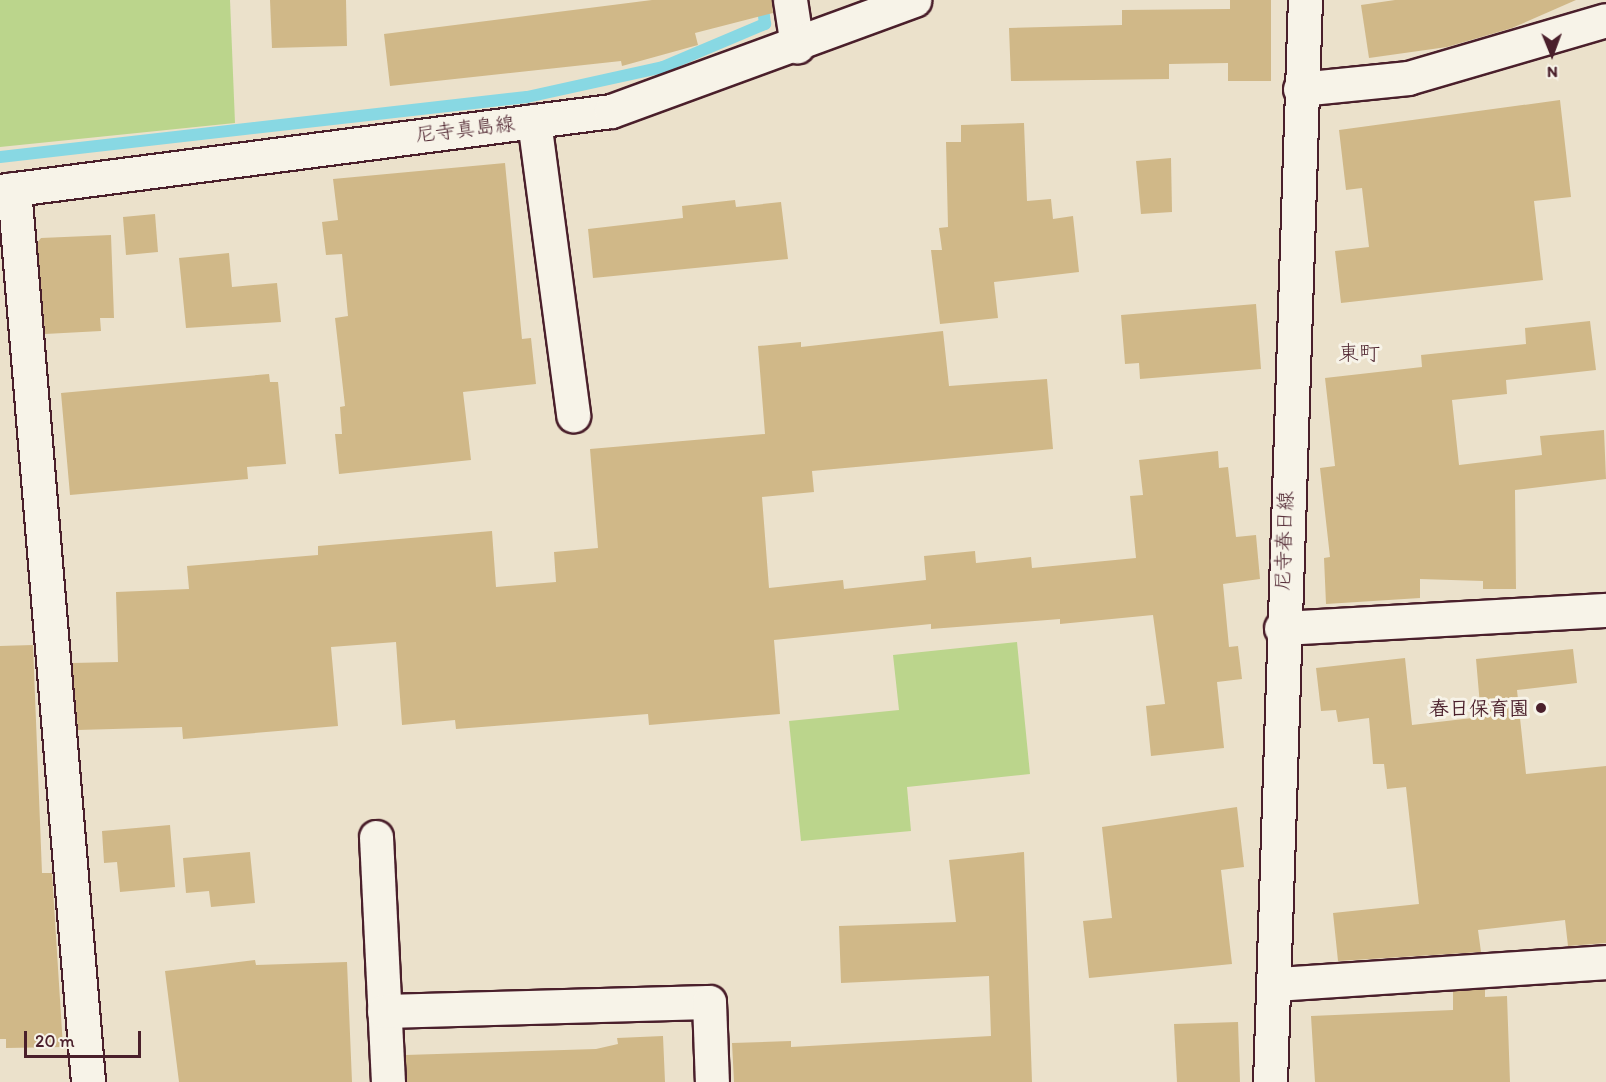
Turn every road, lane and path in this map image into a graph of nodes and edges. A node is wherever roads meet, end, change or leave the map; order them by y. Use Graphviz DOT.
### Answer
graph roads {
  1 [pos="790,0"];
  2 [pos="914,0"];
  3 [pos="1305,0"];
  4 [pos="1606,20"];
  5 [pos="797,46"];
  6 [pos="1300,89"];
  7 [pos="534,121"];
  8 [pos="7,190"];
  9 [pos="573,415"];
  10 [pos="1606,610"];
  11 [pos="1281,628"];
  12 [pos="376,837"];
  13 [pos="1606,962"];
  14 [pos="1276,984"];
  15 [pos="384,1011"];
  16 [pos="88,1082"];
  17 [pos="388,1082"];
  18 [pos="712,1082"];
  19 [pos="1270,1082"];
  1 -- 5 [label="street"];
  2 -- 5 [label="street, 尼寺真島線"];
  3 -- 6 [label="street, 尼寺春日線"];
  4 -- 6 [label="street"];
  5 -- 7 [label="street, 尼寺真島線"];
  6 -- 11 [label="street, 尼寺春日線"];
  7 -- 8 [label="street, 尼寺真島線"];
  7 -- 9 [label="street"];
  8 -- 16 [label="street"];
  10 -- 11 [label="street"];
  11 -- 14 [label="street, 尼寺春日線"];
  12 -- 15 [label="street"];
  13 -- 14 [label="street"];
  14 -- 19 [label="street, 尼寺春日線"];
  15 -- 17 [label="street"];
  15 -- 18 [label="street"];
}
